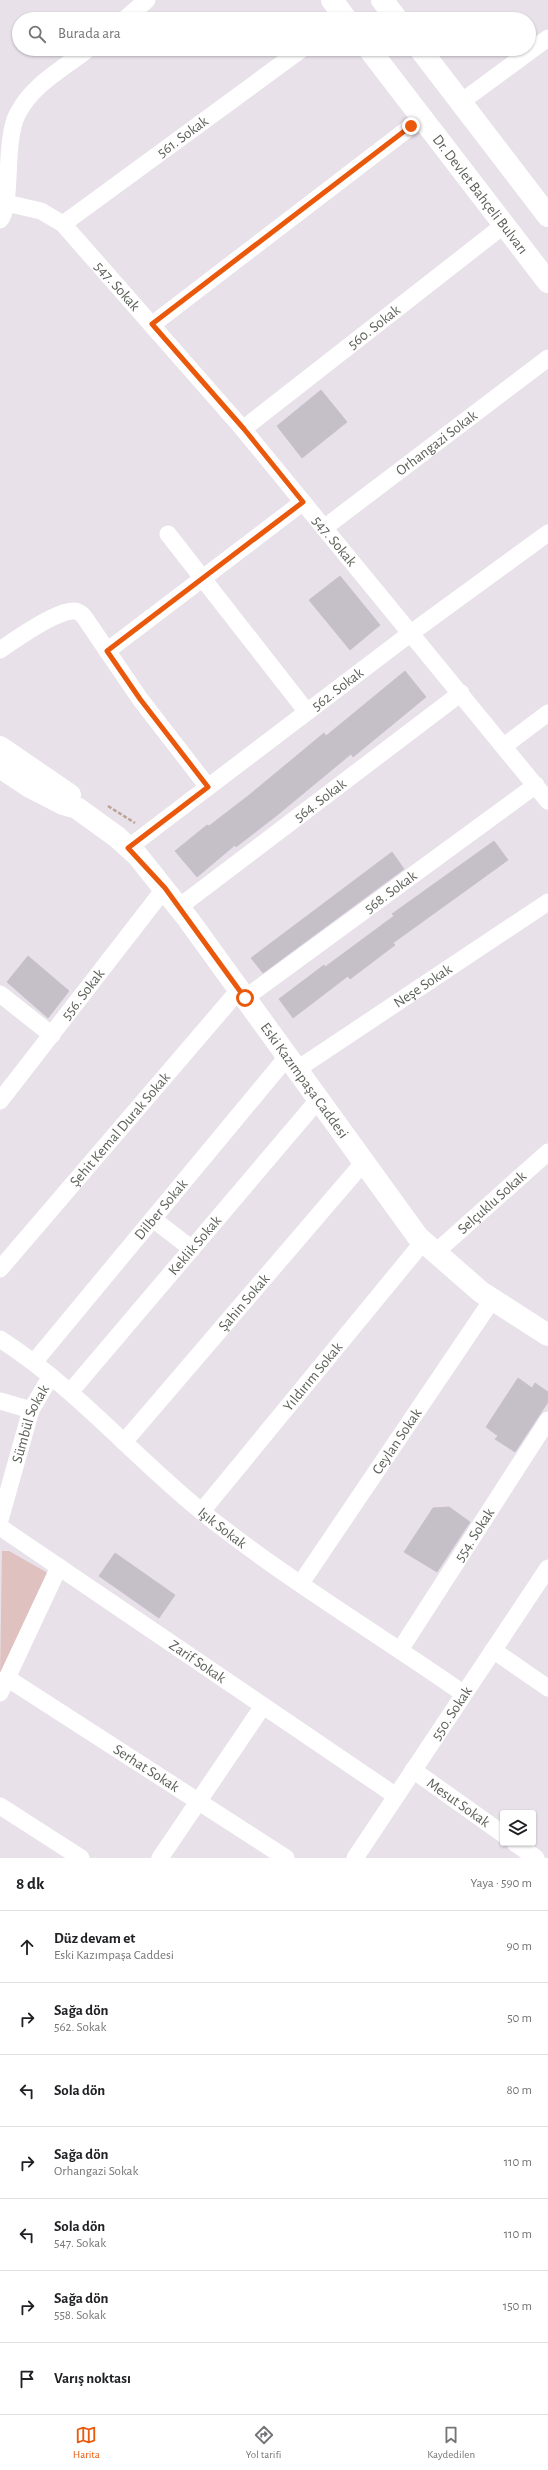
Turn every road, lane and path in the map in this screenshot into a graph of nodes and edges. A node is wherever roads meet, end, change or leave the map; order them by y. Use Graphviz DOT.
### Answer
graph roads {
  1 [pos="147,0"];
  2 [pos="332,0"];
  3 [pos="382,0"];
  4 [pos="133,12"];
  5 [pos="340,12"];
  6 [pos="391,12"];
  7 [pos="548,38"];
  8 [pos="536,47"];
  9 [pos="79,56"];
  10 [pos="292,56"];
  11 [pos="374,56"];
  12 [pos="425,56"];
  13 [pos="523,56"];
  14 [pos="460,102"];
  15 [pos="422,118"];
  16 [pos="6,203"];
  17 [pos="546,210"];
  18 [pos="0,220"];
  19 [pos="63,224"];
  20 [pos="504,225"];
  21 [pos="548,282"];
  22 [pos="152,324"];
  23 [pos="548,358"];
  24 [pos="244,429"];
  25 [pos="303,502"];
  26 [pos="324,528"];
  27 [pos="548,533"];
  28 [pos="168,534"];
  29 [pos="204,579"];
  30 [pos="411,633"];
  31 [pos="0,650"];
  32 [pos="107,651"];
  33 [pos="461,693"];
  34 [pos="307,712"];
  35 [pos="548,713"];
  36 [pos="504,746"];
  37 [pos="0,747"];
  38 [pos="0,767"];
  39 [pos="536,786"];
  40 [pos="208,787"];
  41 [pos="548,801"];
  42 [pos="77,808"];
  43 [pos="128,848"];
  44 [pos="165,888"];
  45 [pos="548,902"];
  46 [pos="179,907"];
  47 [pos="0,994"];
  48 [pos="242,994"];
  49 [pos="52,1035"];
  50 [pos="292,1063"];
  51 [pos="318,1100"];
  52 [pos="0,1101"];
  53 [pos="548,1152"];
  54 [pos="363,1163"];
  55 [pos="153,1219"];
  56 [pos="429,1248"];
  57 [pos="192,1249"];
  58 [pos="0,1269"];
  59 [pos="492,1300"];
  60 [pos="548,1335"];
  61 [pos="0,1339"];
  62 [pos="34,1361"];
  63 [pos="51,1376"];
  64 [pos="71,1391"];
  65 [pos="0,1401"];
  66 [pos="31,1410"];
  67 [pos="548,1420"];
  68 [pos="124,1442"];
  69 [pos="202,1511"];
  70 [pos="0,1520"];
  71 [pos="0,1527"];
  72 [pos="59,1567"];
  73 [pos="548,1568"];
  74 [pos="301,1582"];
  75 [pos="400,1650"];
  76 [pos="494,1650"];
  77 [pos="4,1685"];
  78 [pos="548,1688"];
  79 [pos="464,1694"];
  80 [pos="263,1706"];
  81 [pos="413,1770"];
  82 [pos="396,1796"];
  83 [pos="198,1801"];
  84 [pos="0,1806"];
  85 [pos="500,1832"];
  86 [pos="519,1846"];
  87 [pos="81,1858"];
  88 [pos="160,1858"];
  89 [pos="286,1858"];
  90 [pos="355,1858"];
  91 [pos="536,1858"];
  1 -- 4 [label="street"];
  2 -- 5 [label="street"];
  3 -- 6 [label="street"];
  7 -- 8 [label="street"];
  9 -- 16 [label="street"];
  10 -- 19 [label="street, 561. Sokak"];
  11 -- 15 [label="street, Dr. Devlet Bahçeli Bulvarı"];
  12 -- 14 [label="street"];
  13 -- 14 [label="street"];
  14 -- 17 [label="street"];
  15 -- 20 [label="street, Dr. Devlet Bahçeli Bulvarı"];
  15 -- 22 [label="street"];
  16 -- 18 [label="street"];
  16 -- 19 [label="street, 547. Sokak"];
  19 -- 22 [label="street, 547. Sokak"];
  20 -- 21 [label="street, Dr. Devlet Bahçeli Bulvarı"];
  20 -- 24 [label="street, 560. Sokak"];
  22 -- 24 [label="street, 547. Sokak"];
  23 -- 26 [label="street, Orhangazi Sokak"];
  24 -- 25 [label="street, 547. Sokak"];
  25 -- 26 [label="street, 547. Sokak"];
  25 -- 29 [label="street"];
  26 -- 30 [label="street, 547. Sokak"];
  27 -- 30 [label="street, 562. Sokak"];
  28 -- 29 [label="street"];
  29 -- 32 [label="street"];
  29 -- 34 [label="street"];
  30 -- 33 [label="street, 547. Sokak"];
  30 -- 34 [label="street, 562. Sokak"];
  31 -- 32 [label="street"];
  32 -- 40 [label="street"];
  33 -- 36 [label="street, 547. Sokak"];
  33 -- 46 [label="street, 564. Sokak"];
  34 -- 40 [label="street, 562. Sokak"];
  35 -- 36 [label="street"];
  36 -- 39 [label="street, 547. Sokak"];
  37 -- 42 [label="street, Eski Kazımpaşa Caddesi"];
  38 -- 42 [label="street, Eski Kazımpaşa Caddesi"];
  39 -- 41 [label="street, 547. Sokak"];
  39 -- 48 [label="street, 568. Sokak"];
  40 -- 43 [label="street, 562. Sokak"];
  42 -- 43 [label="street, Eski Kazımpaşa Caddesi"];
  43 -- 44 [label="street, Eski Kazımpaşa Caddesi"];
  44 -- 46 [label="street, Eski Kazımpaşa Caddesi"];
  44 -- 49 [label="street, 556. Sokak"];
  45 -- 50 [label="street, Neşe Sokak"];
  46 -- 48 [label="street, Eski Kazımpaşa Caddesi"];
  47 -- 49 [label="street"];
  48 -- 50 [label="street, Eski Kazımpaşa Caddesi"];
  48 -- 58 [label="street, Şehit Kemal Durak Sokak"];
  49 -- 52 [label="street, 556. Sokak"];
  50 -- 51 [label="street, Eski Kazımpaşa Caddesi"];
  50 -- 55 [label="street, Dilber Sokak"];
  51 -- 54 [label="street, Eski Kazımpaşa Caddesi"];
  51 -- 57 [label="street, Keklik Sokak"];
  53 -- 56 [label="street, Selçuklu Sokak"];
  54 -- 56 [label="street, Eski Kazımpaşa Caddesi"];
  54 -- 68 [label="street, Şahin Sokak"];
  55 -- 57 [label="street"];
  55 -- 62 [label="street, Dilber Sokak"];
  56 -- 59 [label="street, Eski Kazımpaşa Caddesi"];
  56 -- 69 [label="street, Yıldırım Sokak"];
  57 -- 64 [label="street, Keklik Sokak"];
  59 -- 60 [label="street, Eski Kazımpaşa Caddesi"];
  59 -- 74 [label="street, Ceylan Sokak"];
  61 -- 62 [label="street, Işık Sokak"];
  62 -- 63 [label="street, Işık Sokak"];
  63 -- 64 [label="street, Işık Sokak"];
  63 -- 66 [label="street, Sümbül Sokak"];
  64 -- 68 [label="street, Işık Sokak"];
  65 -- 66 [label="street"];
  66 -- 70 [label="street, Sümbül Sokak"];
  67 -- 75 [label="street, 554. Sokak"];
  68 -- 69 [label="street, Işık Sokak"];
  69 -- 74 [label="street, Işık Sokak"];
  71 -- 72 [label="street, Zarif Sokak"];
  72 -- 77 [label="street"];
  72 -- 80 [label="street, Zarif Sokak"];
  73 -- 76 [label="street, 550. Sokak"];
  74 -- 75 [label="street, Işık Sokak"];
  75 -- 79 [label="street, Işık Sokak"];
  76 -- 78 [label="street"];
  76 -- 79 [label="street, 550. Sokak"];
  77 -- 83 [label="street, Serhat Sokak"];
  79 -- 81 [label="street, 550. Sokak"];
  80 -- 82 [label="street, Zarif Sokak"];
  80 -- 83 [label="street"];
  81 -- 82 [label="street, 550. Sokak"];
  81 -- 85 [label="street, Mesut Sokak"];
  82 -- 90 [label="street, 550. Sokak"];
  83 -- 88 [label="street"];
  83 -- 89 [label="street, Serhat Sokak"];
  84 -- 87 [label="street"];
  86 -- 91 [label="street"];
}
